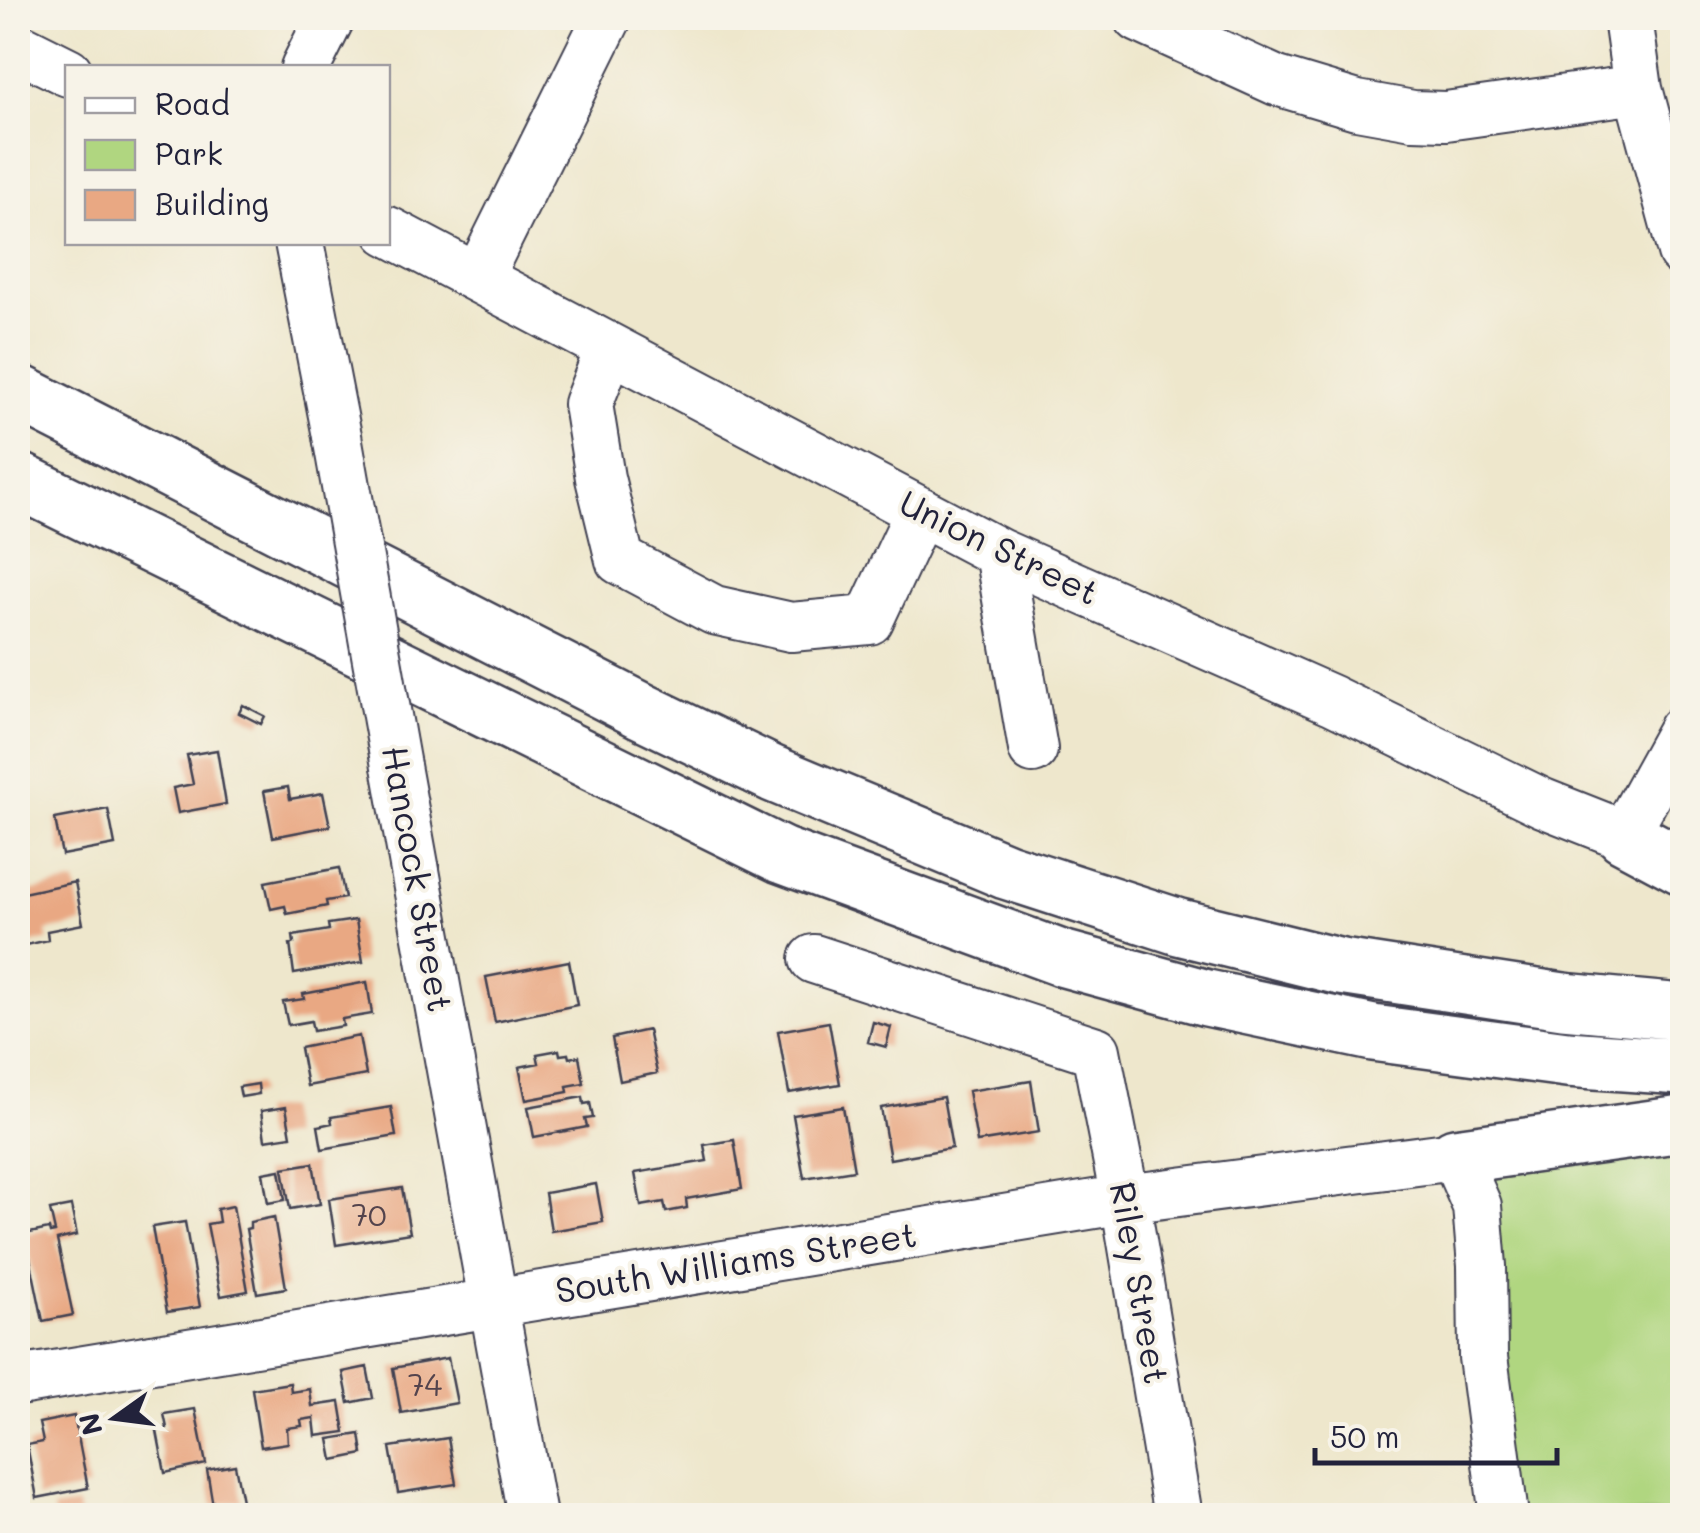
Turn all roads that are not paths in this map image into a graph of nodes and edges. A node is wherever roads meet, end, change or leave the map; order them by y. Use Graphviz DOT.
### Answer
graph roads {
  1 [pos="330,18"];
  2 [pos="608,18"];
  3 [pos="1139,18"];
  4 [pos="1628,18"];
  5 [pos="18,47"];
  6 [pos="306,65"];
  7 [pos="65,70"];
  8 [pos="1638,89"];
  9 [pos="390,232"];
  10 [pos="300,245"];
  11 [pos="1682,252"];
  12 [pos="478,278"];
  13 [pos="610,348"];
  14 [pos="18,392"];
  15 [pos="18,480"];
  16 [pos="920,511"];
  17 [pos="999,553"];
  18 [pos="1682,730"];
  19 [pos="1033,748"];
  20 [pos="1624,835"];
  21 [pos="1682,866"];
  22 [pos="814,959"];
  23 [pos="1682,1012"];
  24 [pos="1682,1067"];
  25 [pos="1682,1124"];
  26 [pos="1455,1156"];
  27 [pos="1125,1199"];
  28 [pos="493,1302"];
  29 [pos="18,1381"];
  30 [pos="532,1516"];
  31 [pos="1178,1516"];
  32 [pos="1504,1516"];
  1 -- 6 [label="street"];
  2 -- 12 [label="street"];
  3 -- 8 [label="street"];
  4 -- 8 [label="street"];
  5 -- 7 [label="street"];
  8 -- 11 [label="street"];
  9 -- 12 [label="street, Union Street"];
  10 -- 28 [label="street, Hancock Street, bridge"];
  12 -- 13 [label="street, Union Street"];
  13 -- 16 [label="street, Union Street"];
  13 -- 16 [label="street"];
  14 -- 23 [label="highway"];
  15 -- 24 [label="highway"];
  16 -- 17 [label="street, Union Street"];
  17 -- 19 [label="street"];
  17 -- 20 [label="street, Union Street"];
  18 -- 20 [label="street"];
  20 -- 21 [label="highway"];
  22 -- 27 [label="street, Riley Street"];
  25 -- 26 [label="highway"];
  26 -- 27 [label="street, South Williams Street"];
  26 -- 32 [label="street"];
  27 -- 28 [label="street, South Williams Street"];
  27 -- 31 [label="street, Riley Street"];
  28 -- 29 [label="street, South Williams Street"];
  28 -- 30 [label="street, Hancock Street"];
}
